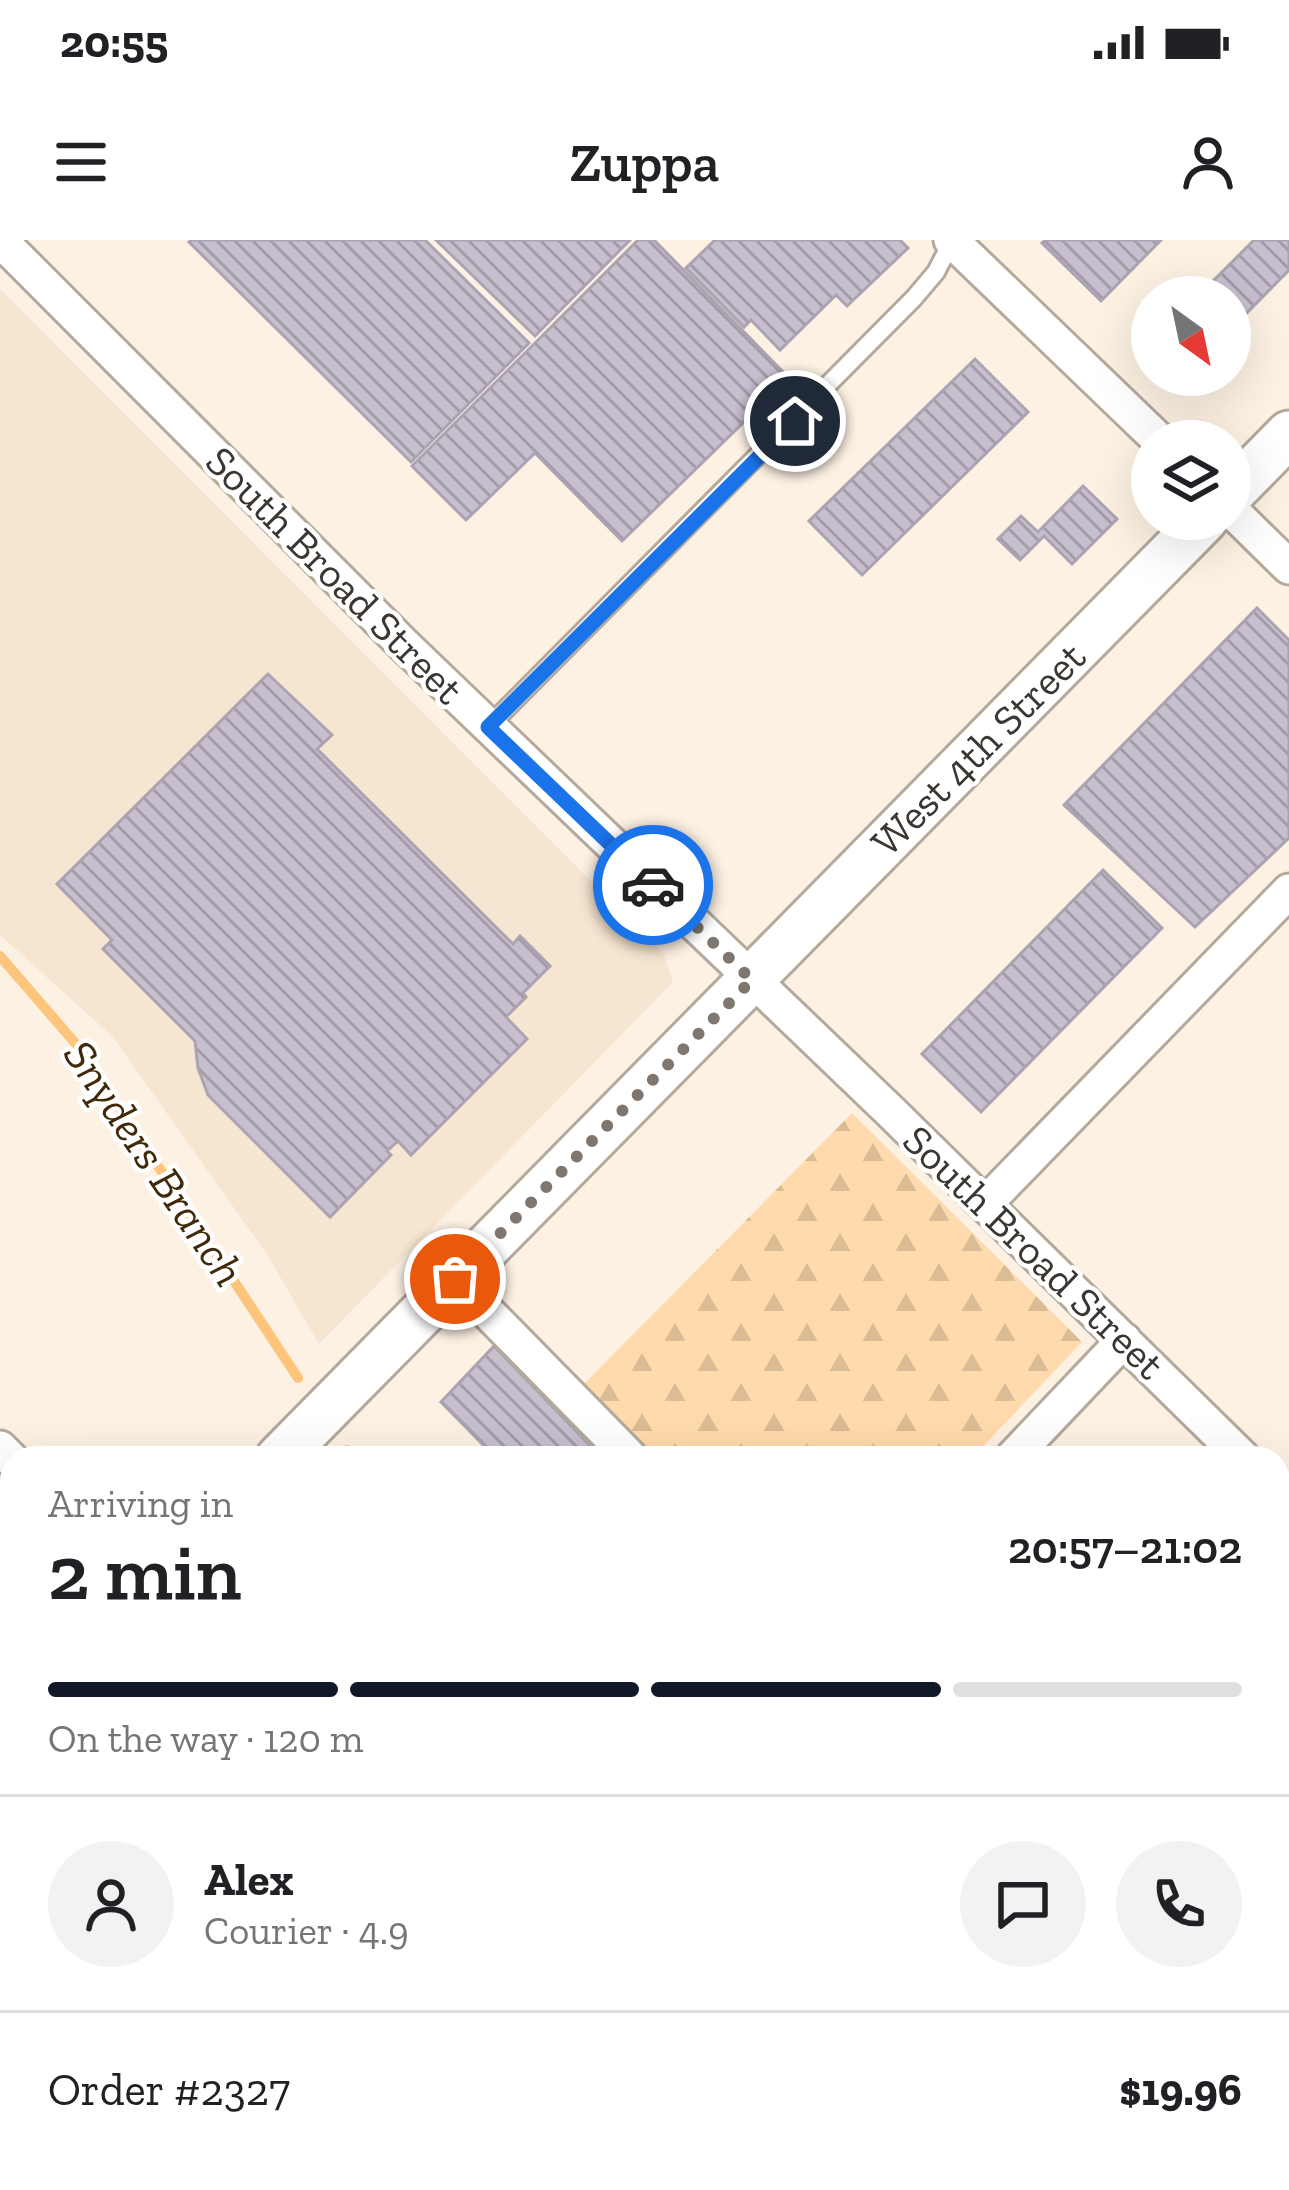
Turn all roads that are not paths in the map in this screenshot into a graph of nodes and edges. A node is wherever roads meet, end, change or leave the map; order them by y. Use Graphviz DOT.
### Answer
graph roads {
  1 [pos="952,240"];
  2 [pos="10,244"];
  3 [pos="1138,420"];
  4 [pos="1289,434"];
  5 [pos="1251,473"];
  6 [pos="1251,530"];
  7 [pos="1184,540"];
  8 [pos="1289,567"];
  9 [pos="488,727"];
  10 [pos="1289,891"];
  11 [pos="752,980"];
  12 [pos="985,1204"];
  13 [pos="455,1279"];
  14 [pos="1124,1340"];
  15 [pos="291,1446"];
  16 [pos="619,1446"];
  17 [pos="1023,1446"];
  18 [pos="1231,1446"];
  1 -- 3 [label="street"];
  1 -- 9 [label="lane"];
  2 -- 9 [label="street, South Broad Street"];
  4 -- 5 [label="main road"];
  6 -- 8 [label="street"];
  7 -- 11 [label="main road, West 4th Street"];
  9 -- 11 [label="street, South Broad Street"];
  10 -- 12 [label="street"];
  11 -- 12 [label="street, South Broad Street"];
  11 -- 13 [label="main road, West 4th Street"];
  12 -- 14 [label="street, South Broad Street"];
  13 -- 15 [label="main road, West 4th Street"];
  13 -- 16 [label="street"];
  14 -- 17 [label="street"];
  14 -- 18 [label="street, South Broad Street"];
}
